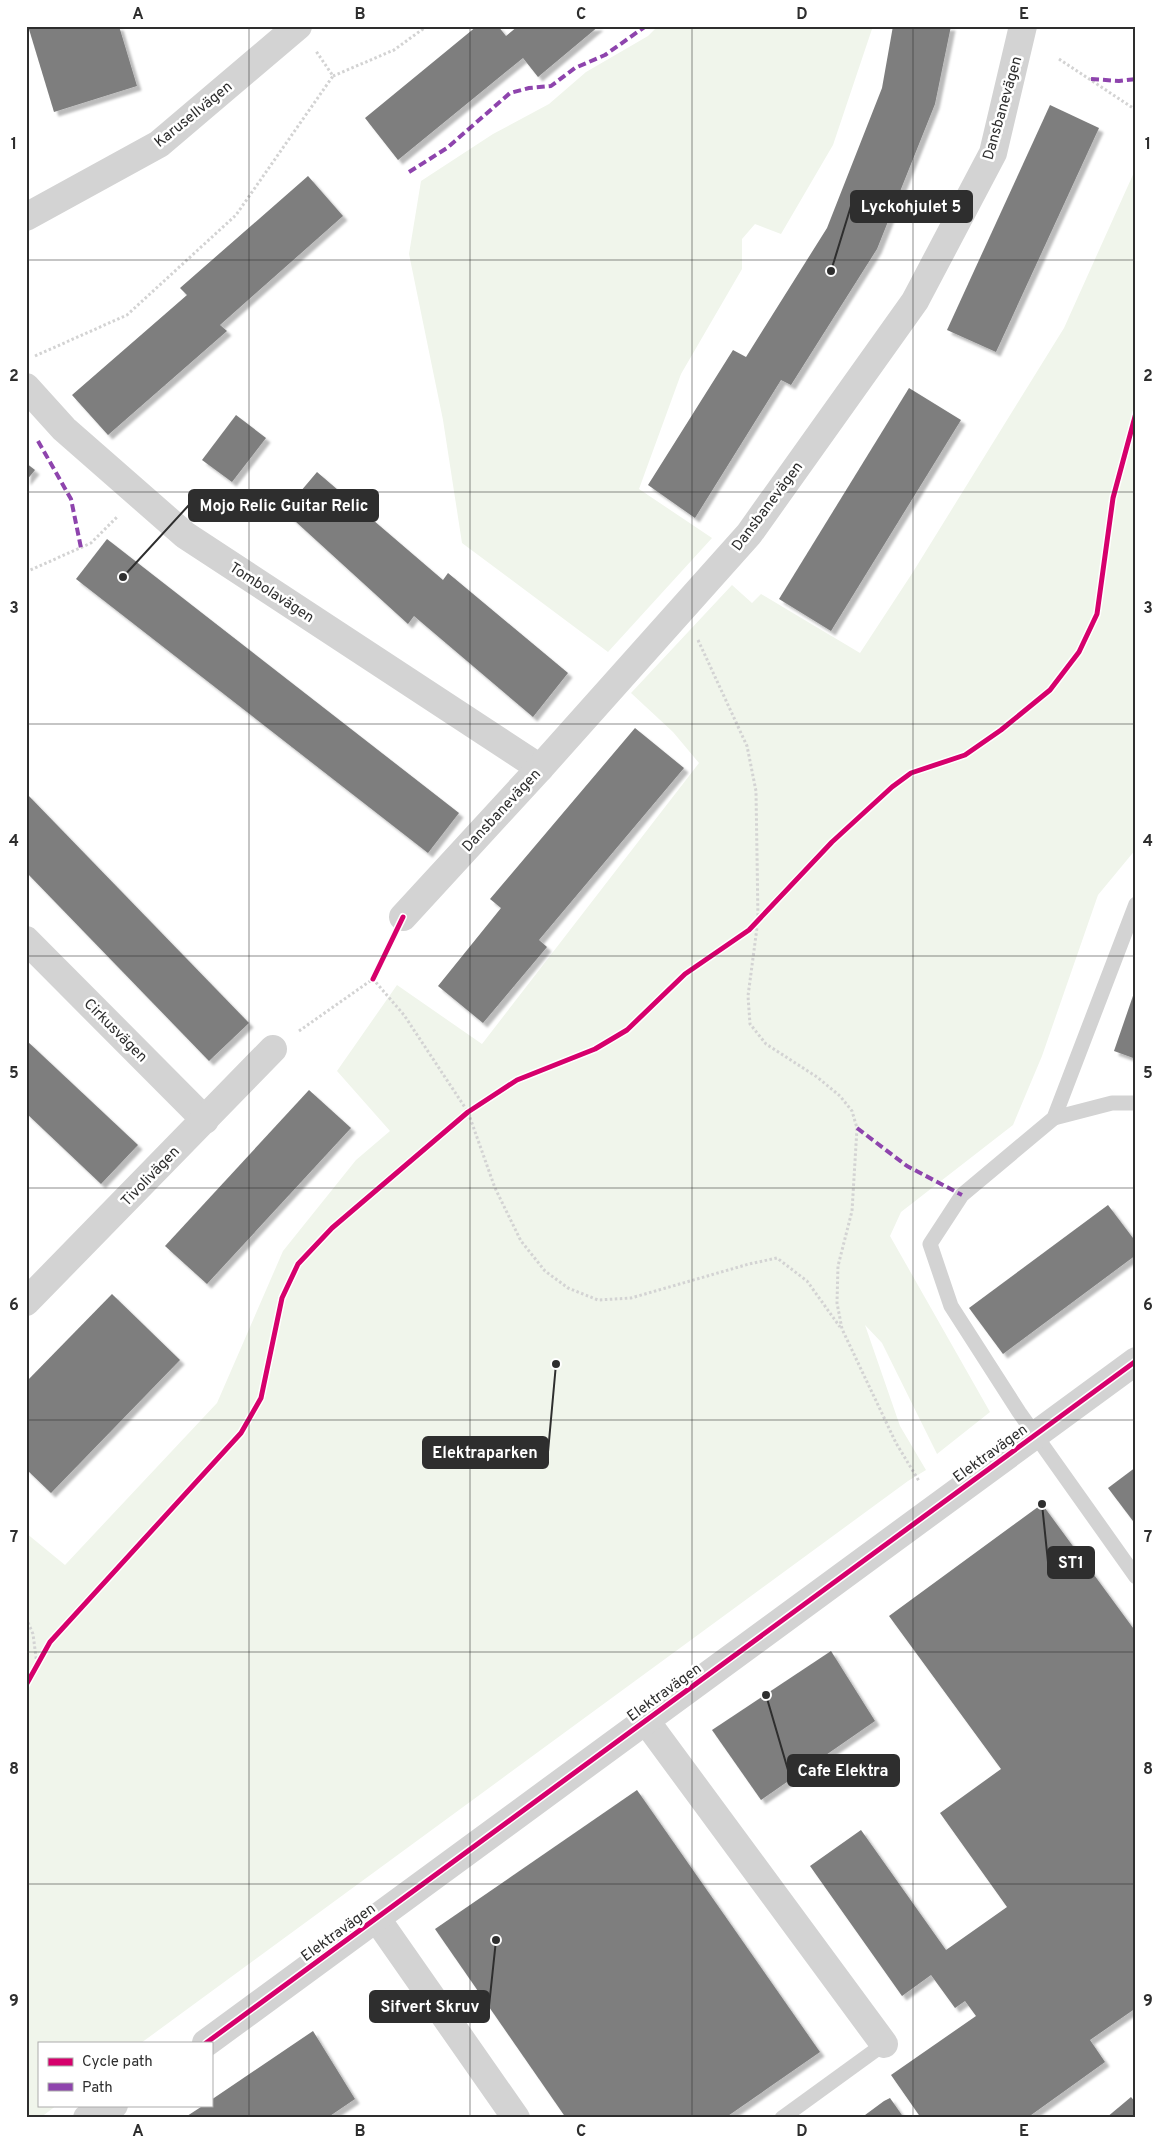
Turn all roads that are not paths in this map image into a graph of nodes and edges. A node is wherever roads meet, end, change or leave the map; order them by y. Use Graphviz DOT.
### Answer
graph roads {
  1 [pos="298,26"];
  2 [pos="1023,26"];
  3 [pos="26,217"];
  4 [pos="26,387"];
  5 [pos="540,768"];
  6 [pos="1136,904"];
  7 [pos="403,917"];
  8 [pos="26,940"];
  9 [pos="274,1049"];
  10 [pos="1136,1103"];
  11 [pos="1054,1118"];
  12 [pos="205,1120"];
  13 [pos="26,1302"];
  14 [pos="1136,1361"];
  15 [pos="1036,1435"];
  16 [pos="1136,1577"];
  17 [pos="646,1722"];
  18 [pos="377,1919"];
  19 [pos="207,2042"];
  20 [pos="884,2044"];
  21 [pos="112,2106"];
  22 [pos="122,2106"];
  23 [pos="87,2118"];
  24 [pos="112,2118"];
  25 [pos="516,2118"];
  26 [pos="782,2118"];
  1 -- 3 [label="street, Karusellvägen"];
  2 -- 5 [label="street, Dansbanevägen"];
  4 -- 5 [label="street, Tombolavägen"];
  5 -- 7 [label="street, Dansbanevägen"];
  6 -- 11 [label="lane"];
  8 -- 12 [label="street, Cirkusvägen"];
  9 -- 12 [label="street, Tivolivägen"];
  10 -- 11 [label="lane"];
  11 -- 15 [label="lane"];
  12 -- 13 [label="street, Tivolivägen"];
  14 -- 15 [label="street, Elektravägen"];
  15 -- 16 [label="lane"];
  15 -- 17 [label="street, Elektravägen"];
  17 -- 18 [label="street, Elektravägen"];
  17 -- 20 [label="street, Elektravägen"];
  18 -- 19 [label="street, Elektravägen"];
  18 -- 25 [label="street, Elektravägen"];
  20 -- 26 [label="lane"];
  21 -- 23 [label="street"];
  22 -- 24 [label="street"];
}
